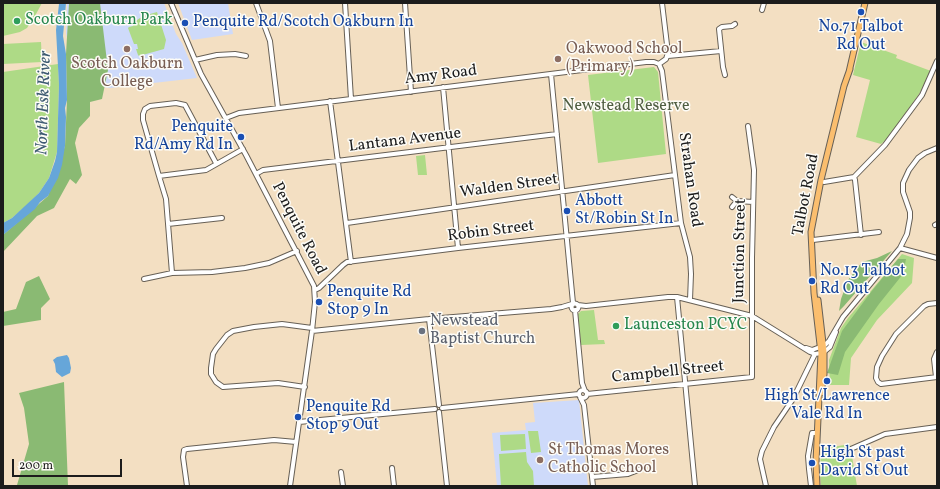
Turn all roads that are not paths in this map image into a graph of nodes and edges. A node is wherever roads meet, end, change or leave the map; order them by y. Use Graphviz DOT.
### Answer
graph roads {
  1 [pos="171,3"];
  2 [pos="256,3"];
  3 [pos="345,3"];
  4 [pos="405,3"];
  5 [pos="662,3"];
  6 [pos="764,3"];
  7 [pos="865,3"];
  8 [pos="762,10"];
  9 [pos="734,27"];
  10 [pos="721,51"];
  11 [pos="246,56"];
  12 [pos="668,56"];
  13 [pos="195,60"];
  14 [pos="937,61"];
  15 [pos="659,64"];
  16 [pos="850,69"];
  17 [pos="718,73"];
  18 [pos="551,74"];
  19 [pos="443,87"];
  20 [pos="411,92"];
  21 [pos="351,99"];
  22 [pos="330,101"];
  23 [pos="278,108"];
  24 [pos="226,118"];
  25 [pos="748,126"];
  26 [pos="557,134"];
  27 [pos="448,147"];
  28 [pos="937,148"];
  29 [pos="243,149"];
  30 [pos="338,161"];
  31 [pos="216,163"];
  32 [pos="256,174"];
  33 [pos="675,175"];
  34 [pos="159,176"];
  35 [pos="854,177"];
  36 [pos="824,182"];
  37 [pos="562,192"];
  38 [pos="732,197"];
  39 [pos="737,201"];
  40 [pos="753,202"];
  41 [pos="454,207"];
  42 [pos="732,207"];
  43 [pos="222,218"];
  44 [pos="347,223"];
  45 [pos="681,223"];
  46 [pos="168,224"];
  47 [pos="879,232"];
  48 [pos="567,235"];
  49 [pos="861,235"];
  50 [pos="813,240"];
  51 [pos="458,248"];
  52 [pos="900,248"];
  53 [pos="297,251"];
  54 [pos="937,258"];
  55 [pos="351,262"];
  56 [pos="172,274"];
  57 [pos="144,279"];
  58 [pos="315,290"];
  59 [pos="677,297"];
  60 [pos="690,300"];
  61 [pos="937,303"];
  62 [pos="575,306"];
  63 [pos="752,316"];
  64 [pos="429,319"];
  65 [pos="312,330"];
  66 [pos="804,348"];
  67 [pos="821,351"];
  68 [pos="937,352"];
  69 [pos="752,377"];
  70 [pos="936,377"];
  71 [pos="582,383"];
  72 [pos="684,384"];
  73 [pos="305,387"];
  74 [pos="580,394"];
  75 [pos="586,394"];
  76 [pos="584,405"];
  77 [pos="439,409"];
  78 [pos="299,422"];
  79 [pos="937,427"];
  80 [pos="817,433"];
  81 [pos="296,442"];
  82 [pos="810,446"];
  83 [pos="816,446"];
  84 [pos="844,452"];
  85 [pos="392,468"];
  86 [pos="641,469"];
  87 [pos="341,472"];
  88 [pos="592,477"];
  89 [pos="187,486"];
  90 [pos="290,486"];
  91 [pos="343,486"];
  92 [pos="394,486"];
  93 [pos="447,486"];
  94 [pos="593,486"];
  95 [pos="695,486"];
  96 [pos="766,486"];
  97 [pos="811,486"];
  98 [pos="817,486"];
  1 -- 13 [label="street, Penquite Road"];
  2 -- 23 [label="street"];
  3 -- 21 [label="street"];
  4 -- 20 [label="street"];
  5 -- 12 [label="street"];
  6 -- 8 [label="street"];
  7 -- 16 [label="main road, Talbot Road"];
  9 -- 10 [label="street"];
  10 -- 12 [label="street"];
  10 -- 17 [label="street"];
  11 -- 13 [label="street"];
  12 -- 15 [label="street"];
  13 -- 24 [label="street, Penquite Road"];
  14 -- 35 [label="street"];
  15 -- 18 [label="street, Amy Road"];
  15 -- 33 [label="street, Strahan Road"];
  16 -- 36 [label="main road, Talbot Road"];
  16 -- 67 [label="main road, Talbot Road"];
  18 -- 19 [label="street, Amy Road"];
  18 -- 26 [label="street"];
  19 -- 20 [label="street, Amy Road"];
  19 -- 27 [label="street"];
  20 -- 21 [label="street, Amy Road"];
  21 -- 22 [label="street, Amy Road"];
  22 -- 23 [label="street, Amy Road"];
  22 -- 30 [label="street"];
  23 -- 24 [label="street, Amy Road"];
  24 -- 29 [label="street, Penquite Road"];
  25 -- 40 [label="street, Junction Street"];
  26 -- 27 [label="street, Lantana Avenue"];
  26 -- 37 [label="street"];
  27 -- 30 [label="street, Lantana Avenue"];
  27 -- 41 [label="street"];
  28 -- 52 [label="street"];
  29 -- 31 [label="street"];
  29 -- 32 [label="street, Penquite Road"];
  30 -- 32 [label="street, Lantana Avenue"];
  30 -- 44 [label="street"];
  31 -- 34 [label="street"];
  31 -- 34 [label="street"];
  32 -- 53 [label="street, Penquite Road"];
  33 -- 37 [label="street, Walden Street"];
  33 -- 45 [label="street, Strahan Road"];
  34 -- 46 [label="street"];
  35 -- 36 [label="street"];
  35 -- 49 [label="street"];
  36 -- 50 [label="main road, Talbot Road"];
  37 -- 41 [label="street, Walden Street"];
  37 -- 48 [label="street"];
  38 -- 39 [label="street"];
  39 -- 40 [label="street"];
  39 -- 42 [label="street"];
  40 -- 63 [label="street, Junction Street"];
  41 -- 44 [label="street, Walden Street"];
  41 -- 51 [label="street"];
  43 -- 46 [label="street"];
  44 -- 55 [label="street"];
  45 -- 48 [label="street, Robin Street"];
  45 -- 60 [label="street, Strahan Road"];
  46 -- 56 [label="street"];
  47 -- 49 [label="street"];
  48 -- 51 [label="street, Robin Street"];
  48 -- 62 [label="street"];
  49 -- 50 [label="street"];
  50 -- 67 [label="main road, Talbot Road"];
  51 -- 55 [label="street, Robin Street"];
  52 -- 54 [label="street"];
  52 -- 67 [label="street"];
  53 -- 56 [label="street"];
  53 -- 58 [label="street, Penquite Road"];
  55 -- 58 [label="street, Robin Street"];
  56 -- 57 [label="street"];
  58 -- 65 [label="street, Penquite Road"];
  59 -- 60 [label="street"];
  59 -- 62 [label="street"];
  59 -- 72 [label="street"];
  60 -- 63 [label="street"];
  61 -- 70 [label="street"];
  62 -- 64 [label="street"];
  62 -- 71 [label="street"];
  63 -- 66 [label="street"];
  63 -- 69 [label="street, Junction Street"];
  64 -- 65 [label="street"];
  64 -- 77 [label="street"];
  65 -- 73 [label="street, Penquite Road"];
  65 -- 73 [label="street"];
  66 -- 67 [label="street"];
  66 -- 67 [label="street"];
  67 -- 80 [label="main road"];
  67 -- 96 [label="street"];
  68 -- 70 [label="street"];
  69 -- 72 [label="street, Campbell Street"];
  71 -- 74 [label="street"];
  71 -- 75 [label="street"];
  72 -- 75 [label="street, Campbell Street"];
  72 -- 95 [label="street"];
  73 -- 78 [label="street, Penquite Road"];
  74 -- 75 [label="street"];
  74 -- 75 [label="street"];
  74 -- 76 [label="street"];
  74 -- 77 [label="street"];
  75 -- 76 [label="street"];
  76 -- 88 [label="street"];
  77 -- 78 [label="street"];
  77 -- 93 [label="street"];
  78 -- 81 [label="street, Penquite Road"];
  79 -- 84 [label="street"];
  80 -- 82 [label="street"];
  80 -- 83 [label="main road"];
  81 -- 89 [label="street"];
  81 -- 90 [label="street, Penquite Road"];
  82 -- 83 [label="street"];
  82 -- 97 [label="street"];
  83 -- 98 [label="main road"];
  85 -- 92 [label="street"];
  86 -- 88 [label="street"];
  87 -- 91 [label="street"];
  88 -- 94 [label="street"];
}
